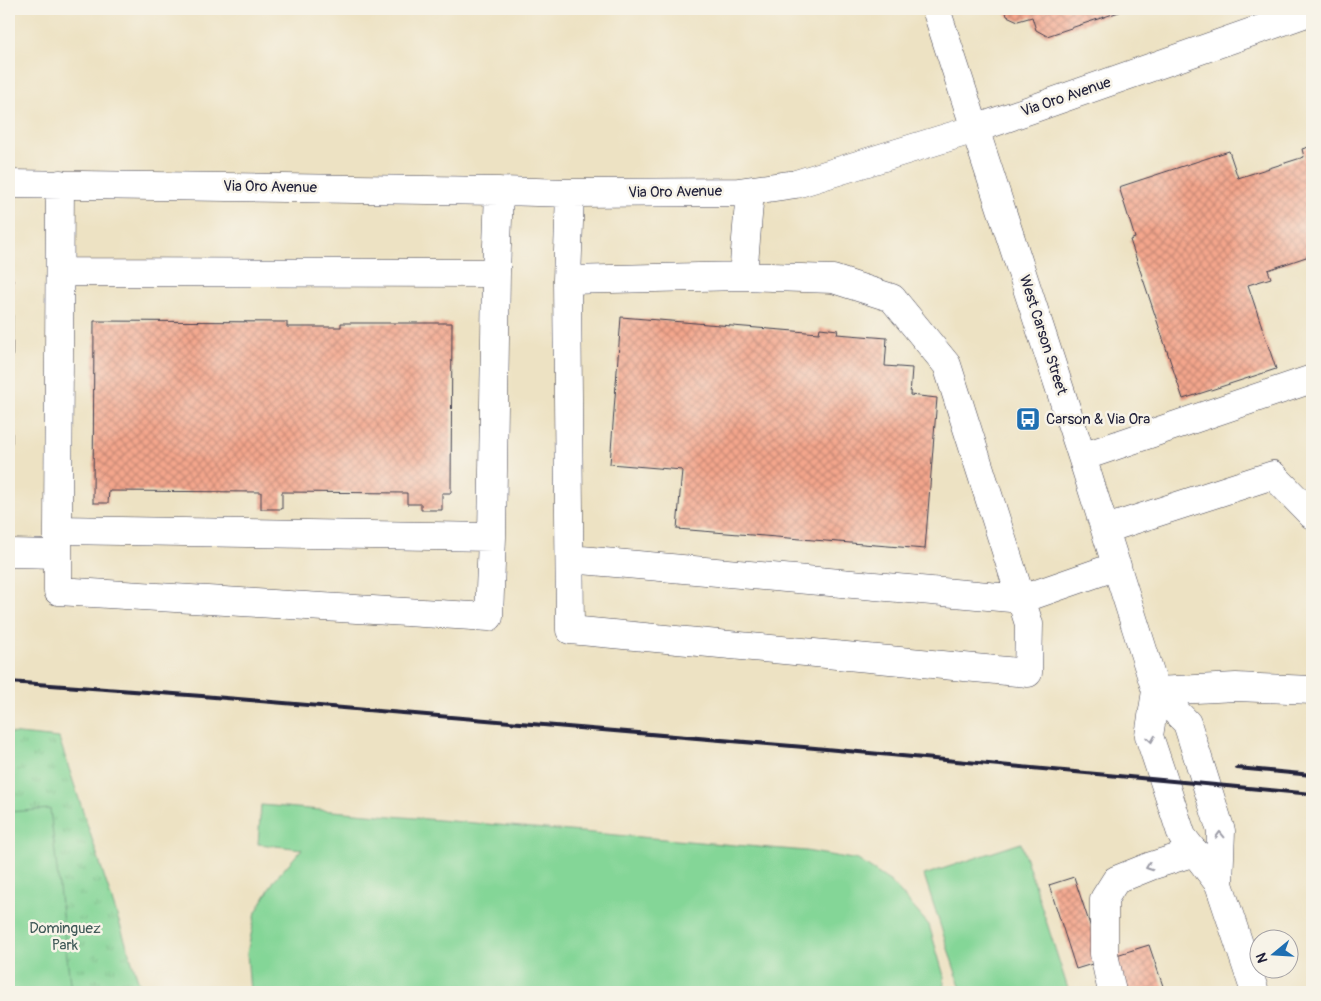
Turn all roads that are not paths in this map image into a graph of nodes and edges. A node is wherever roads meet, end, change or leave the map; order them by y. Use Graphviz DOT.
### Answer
graph roads {
  1 [pos="936,9"];
  2 [pos="1312,11"];
  3 [pos="976,129"];
  4 [pos="9,184"];
  5 [pos="60,184"];
  6 [pos="499,191"];
  7 [pos="750,191"];
  8 [pos="570,193"];
  9 [pos="60,272"];
  10 [pos="496,273"];
  11 [pos="743,276"];
  12 [pos="567,280"];
  13 [pos="1312,379"];
  14 [pos="1082,456"];
  15 [pos="1312,516"];
  16 [pos="1106,530"];
  17 [pos="492,536"];
  18 [pos="58,542"];
  19 [pos="9,552"];
  20 [pos="570,560"];
  21 [pos="1117,566"];
  22 [pos="1022,600"];
  23 [pos="1312,690"];
  24 [pos="1156,691"];
  25 [pos="1195,852"];
  26 [pos="1219,884"];
  27 [pos="1112,992"];
  28 [pos="1255,992"];
  1 -- 3 [label="street, West Carson Street"];
  2 -- 3 [label="street, Via Oro Avenue"];
  3 -- 7 [label="street, Via Oro Avenue"];
  3 -- 14 [label="street, West Carson Street"];
  4 -- 5 [label="street, Via Oro Avenue"];
  5 -- 6 [label="street, Via Oro Avenue"];
  5 -- 9 [label="street"];
  6 -- 8 [label="street, Via Oro Avenue"];
  6 -- 10 [label="street"];
  7 -- 8 [label="street, Via Oro Avenue"];
  7 -- 11 [label="street"];
  8 -- 12 [label="street"];
  9 -- 10 [label="street"];
  9 -- 18 [label="street"];
  10 -- 17 [label="street"];
  11 -- 12 [label="street"];
  11 -- 22 [label="street"];
  12 -- 20 [label="street"];
  13 -- 14 [label="street"];
  14 -- 16 [label="street, West Carson Street"];
  15 -- 16 [label="street"];
  16 -- 21 [label="street, West Carson Street"];
  17 -- 18 [label="street"];
  17 -- 18 [label="street"];
  18 -- 19 [label="street"];
  20 -- 22 [label="street"];
  20 -- 22 [label="street"];
  21 -- 22 [label="street"];
  21 -- 24 [label="street, West Carson Street"];
  23 -- 24 [label="street"];
  24 -- 25 [label="street, West Carson Street, one-way"];
  26 -- 24 [label="street, West Carson Street, one-way"];
  25 -- 26 [label="street, West Carson Street"];
  25 -- 27 [label="street, one-way"];
  26 -- 28 [label="street"];
}
